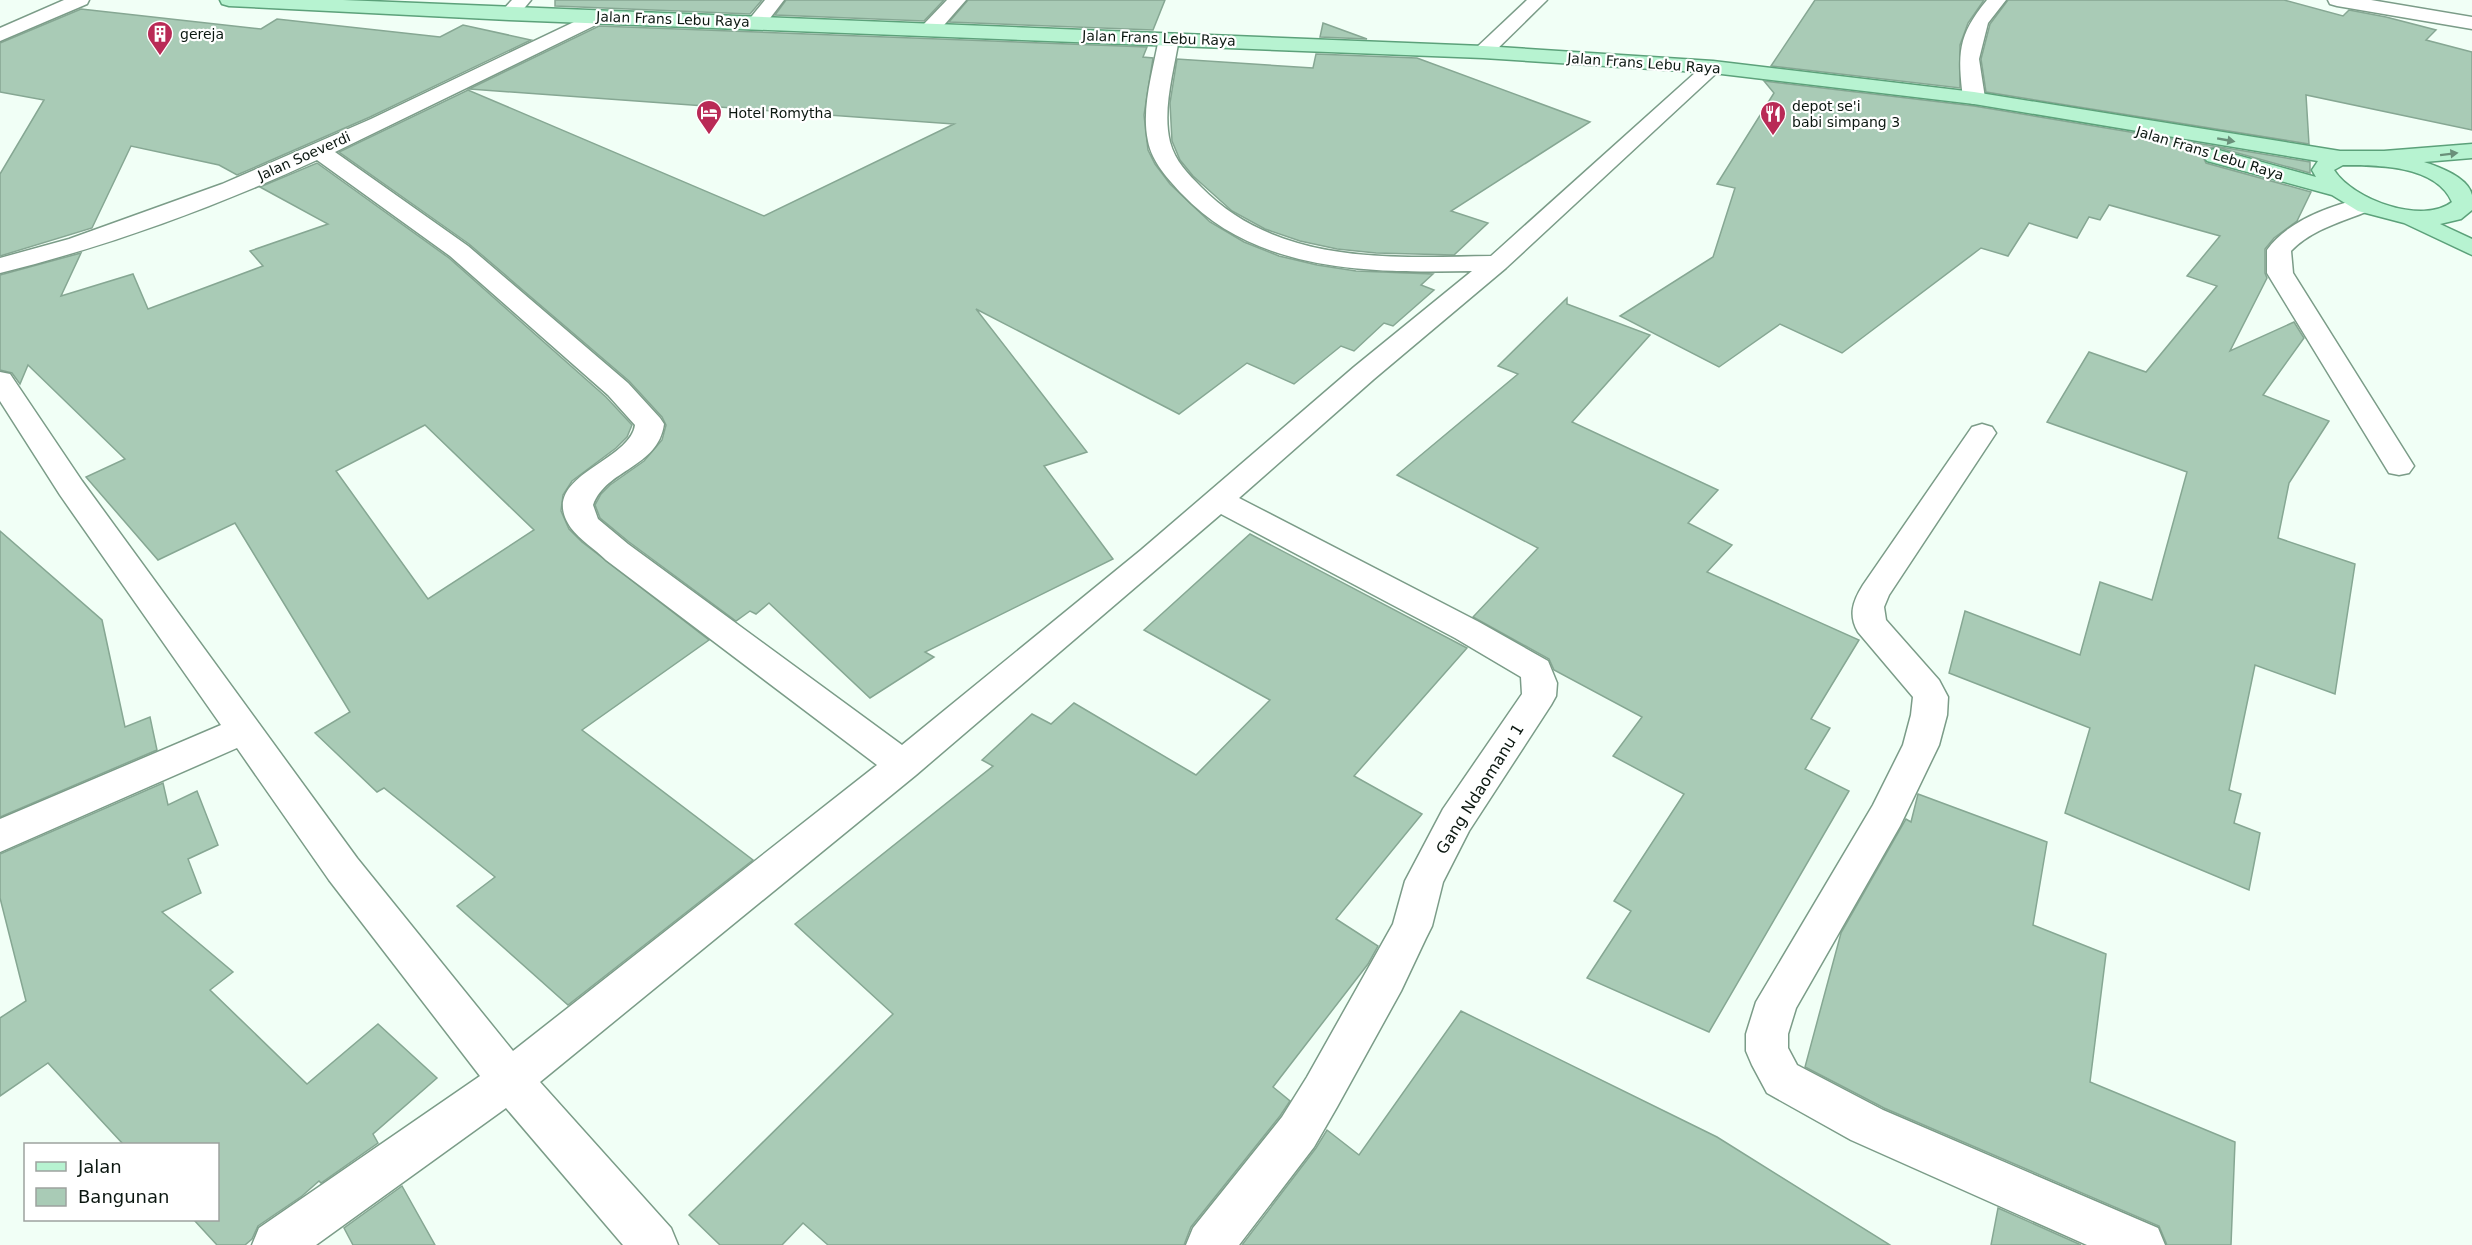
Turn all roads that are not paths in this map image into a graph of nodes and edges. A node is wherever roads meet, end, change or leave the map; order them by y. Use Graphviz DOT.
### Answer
graph roads {
  1 [pos="80,0"];
  2 [pos="229,0"];
  3 [pos="775,0"];
  4 [pos="957,0"];
  5 [pos="1538,0"];
  6 [pos="1997,0"];
  7 [pos="2337,0"];
  8 [pos="516,7"];
  9 [pos="597,17"];
  10 [pos="757,22"];
  11 [pos="2472,23"];
  12 [pos="930,29"];
  13 [pos="0,35"];
  14 [pos="1169,38"];
  15 [pos="1484,52"];
  16 [pos="1713,67"];
  17 [pos="1974,98"];
  18 [pos="2086,115"];
  19 [pos="317,150"];
  20 [pos="2472,151"];
  21 [pos="2340,158"];
  22 [pos="2384,158"];
  23 [pos="2334,189"];
  24 [pos="2466,196"];
  25 [pos="2363,205"];
  26 [pos="2407,216"];
  27 [pos="2472,248"];
  28 [pos="1497,263"];
  29 [pos="0,266"];
  30 [pos="0,380"];
  31 [pos="1982,433"];
  32 [pos="2399,466"];
  33 [pos="1218,500"];
  34 [pos="242,731"];
  35 [pos="903,765"];
  36 [pos="0,836"];
  37 [pos="510,1080"];
  38 [pos="276,1245"];
  39 [pos="654,1245"];
  40 [pos="1210,1245"];
  41 [pos="2140,1245"];
  1 -- 13 [label="street"];
  2 -- 8 [label="main road, Jalan Frans Lebu Raya"];
  3 -- 10 [label="street"];
  4 -- 12 [label="street"];
  5 -- 15 [label="street"];
  6 -- 17 [label="street"];
  7 -- 11 [label="street"];
  8 -- 9 [label="main road, Jalan Frans Lebu Raya"];
  9 -- 10 [label="main road, Jalan Frans Lebu Raya"];
  9 -- 19 [label="street, Jalan Soeverdi"];
  10 -- 12 [label="main road, Jalan Frans Lebu Raya"];
  12 -- 14 [label="main road, Jalan Frans Lebu Raya"];
  14 -- 15 [label="main road, Jalan Frans Lebu Raya"];
  14 -- 28 [label="street"];
  15 -- 16 [label="main road, Jalan Frans Lebu Raya"];
  16 -- 17 [label="main road, Jalan Frans Lebu Raya"];
  16 -- 28 [label="street"];
  17 -- 18 [label="main road, Jalan Frans Lebu Raya"];
  18 -- 21 [label="main road, Jalan Frans Lebu Raya, one-way"];
  18 -- 23 [label="main road, Jalan Frans Lebu Raya"];
  19 -- 29 [label="street, Jalan Soeverdi"];
  19 -- 35 [label="street"];
  22 -- 20 [label="main road, one-way"];
  21 -- 22 [label="main road, Jalan Frans Lebu Raya"];
  21 -- 23 [label="main road"];
  22 -- 24 [label="main road"];
  23 -- 25 [label="main road, Jalan Frans Lebu Raya"];
  24 -- 26 [label="main road"];
  25 -- 26 [label="main road, Jalan Frans Lebu Raya"];
  25 -- 32 [label="street"];
  26 -- 27 [label="main road"];
  28 -- 33 [label="street"];
  30 -- 34 [label="street"];
  31 -- 41 [label="street"];
  33 -- 35 [label="street"];
  33 -- 40 [label="street, Gang Ndaomanu 1"];
  34 -- 36 [label="street"];
  34 -- 37 [label="street"];
  35 -- 37 [label="street"];
  37 -- 38 [label="street"];
  37 -- 39 [label="street"];
}
